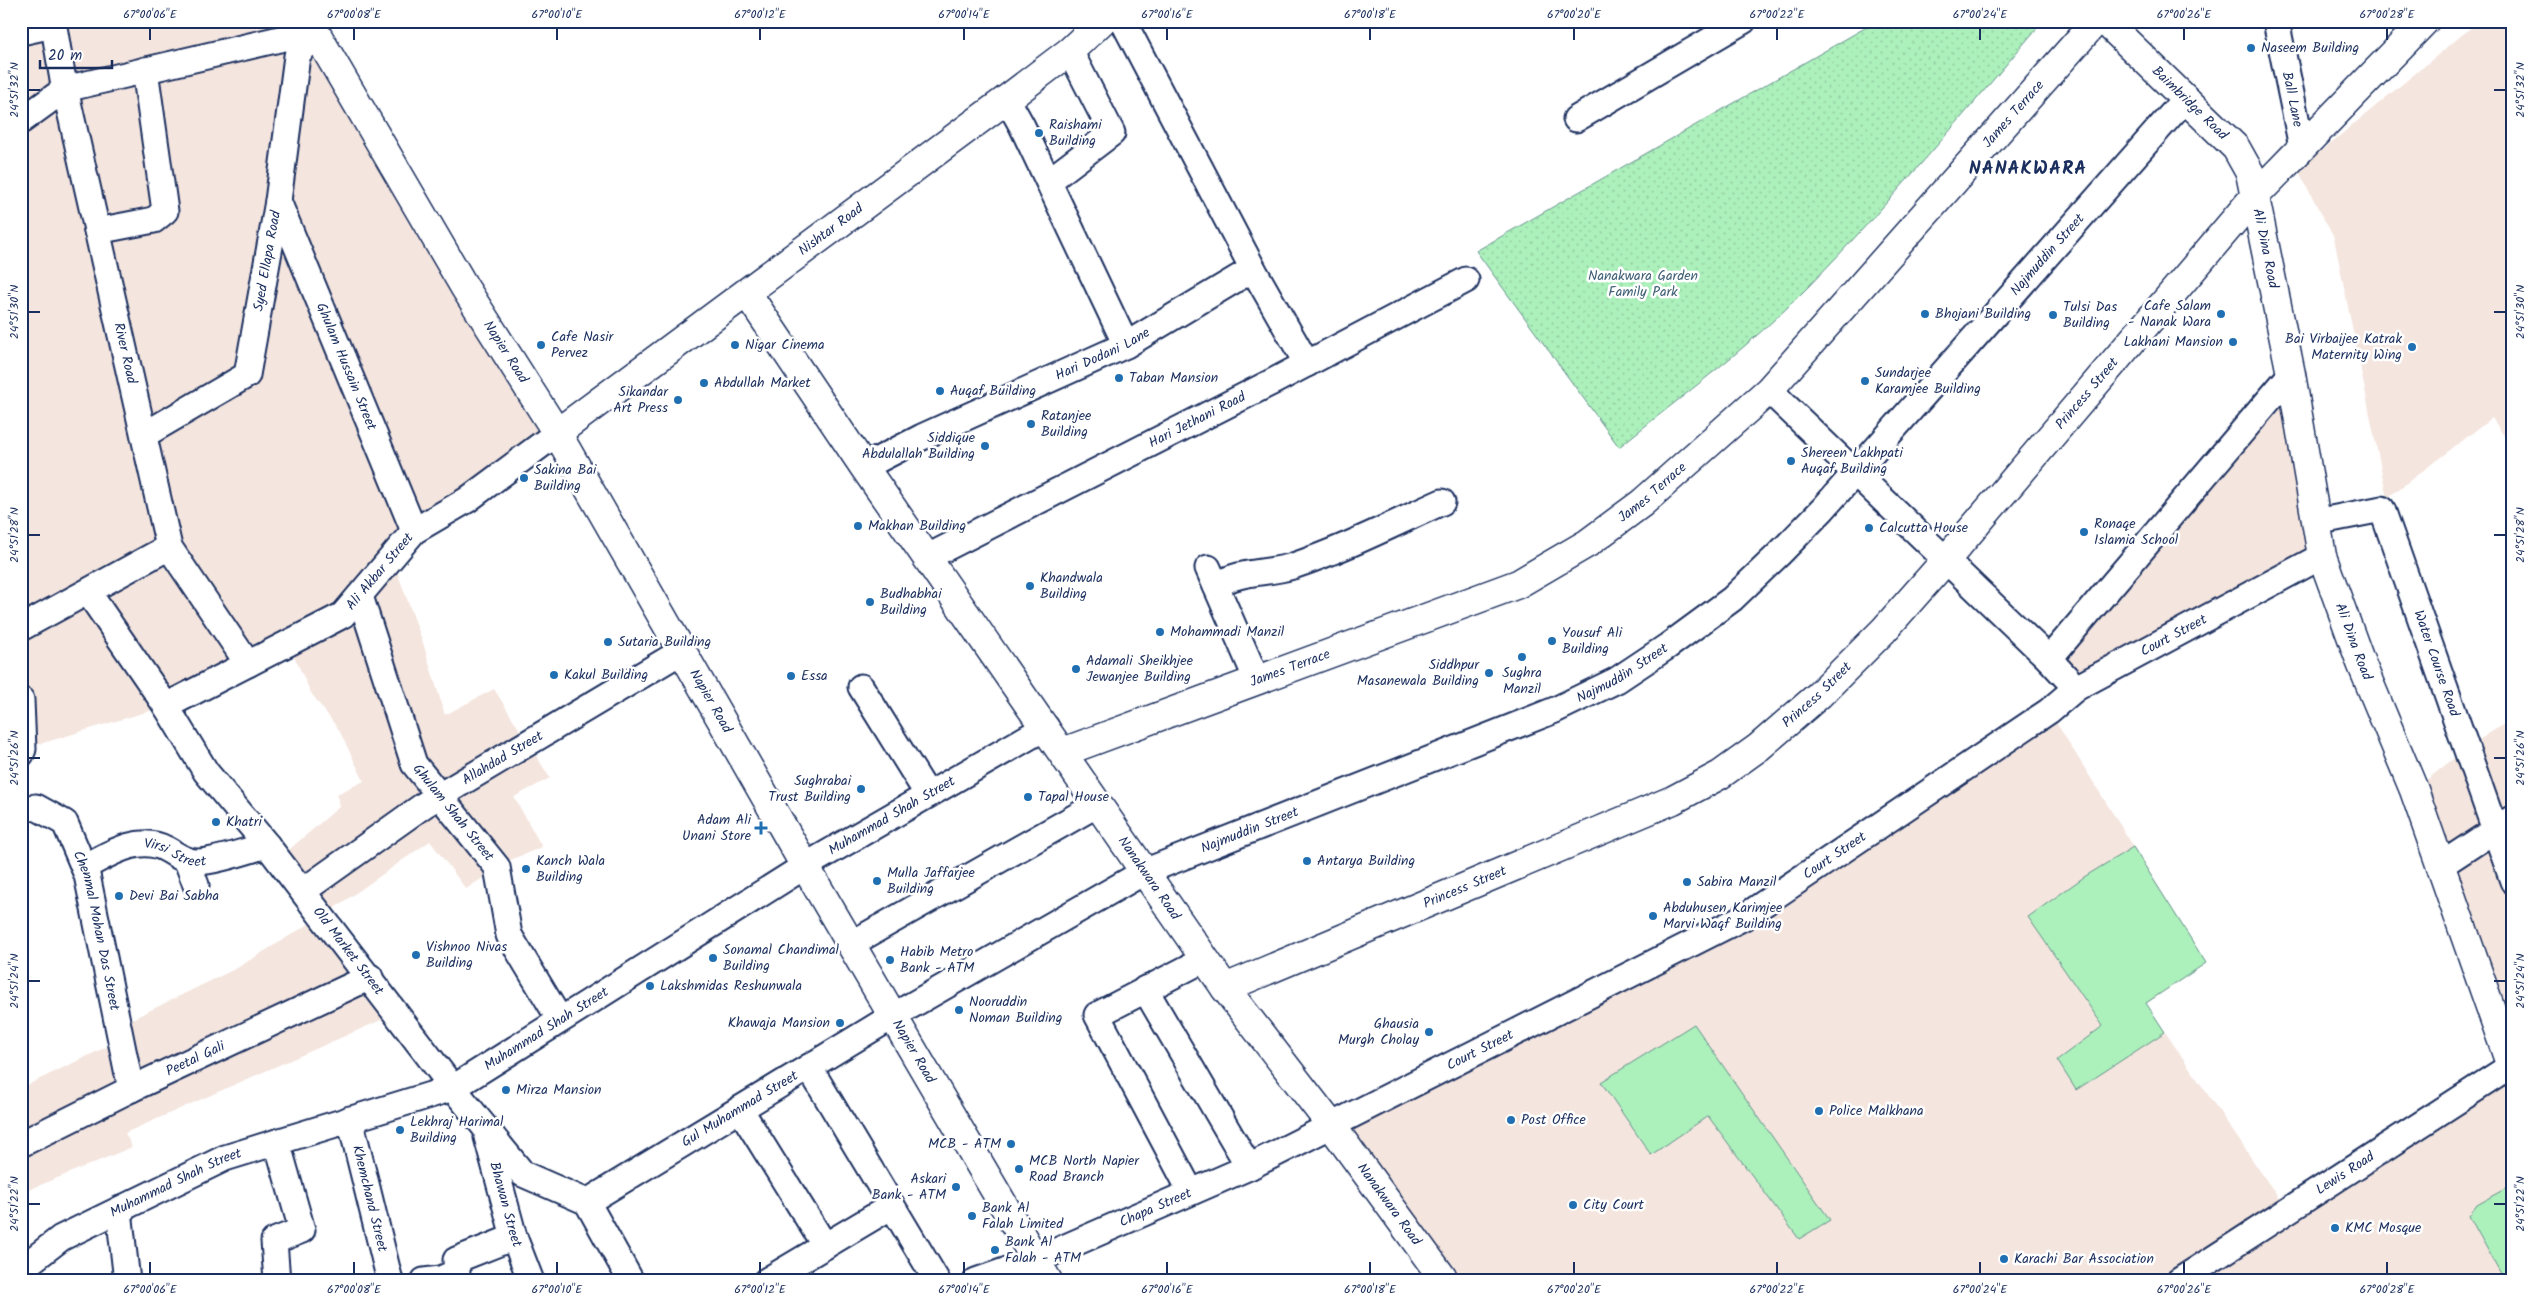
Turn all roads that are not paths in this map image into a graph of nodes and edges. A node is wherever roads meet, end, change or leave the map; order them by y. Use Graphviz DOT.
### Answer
graph roads {
  1 [pos="1102,21"];
  2 [pos="1123,21"];
  3 [pos="1743,21"];
  4 [pos="2096,21"];
  5 [pos="2105,21"];
  6 [pos="2276,21"];
  7 [pos="2424,21"];
  8 [pos="53,23"];
  9 [pos="313,25"];
  10 [pos="21,32"];
  11 [pos="1070,51"];
  12 [pos="145,70"];
  13 [pos="65,89"];
  14 [pos="1007,99"];
  15 [pos="2185,99"];
  16 [pos="1576,119"];
  17 [pos="21,121"];
  18 [pos="2302,147"];
  19 [pos="1049,181"];
  20 [pos="2255,196"];
  21 [pos="278,201"];
  22 [pos="97,231"];
  23 [pos="1253,269"];
  24 [pos="1466,280"];
  25 [pos="747,292"];
  26 [pos="1126,346"];
  27 [pos="1307,364"];
  28 [pos="2290,374"];
  29 [pos="1769,390"];
  30 [pos="557,433"];
  31 [pos="144,435"];
  32 [pos="864,467"];
  33 [pos="1854,472"];
  34 [pos="1442,502"];
  35 [pos="2316,522"];
  36 [pos="414,531"];
  37 [pos="169,547"];
  38 [pos="2322,556"];
  39 [pos="928,557"];
  40 [pos="1945,561"];
  41 [pos="88,592"];
  42 [pos="360,596"];
  43 [pos="21,628"];
  44 [pos="682,651"];
  45 [pos="2049,659"];
  46 [pos="248,664"];
  47 [pos="1257,680"];
  48 [pos="861,687"];
  49 [pos="2076,688"];
  50 [pos="21,700"];
  51 [pos="166,706"];
  52 [pos="1046,727"];
  53 [pos="1063,752"];
  54 [pos="21,754"];
  55 [pos="928,795"];
  56 [pos="440,798"];
  57 [pos="1098,804"];
  58 [pos="21,809"];
  59 [pos="2503,824"];
  60 [pos="268,845"];
  61 [pos="187,861"];
  62 [pos="2441,865"];
  63 [pos="805,866"];
  64 [pos="84,867"];
  65 [pos="1144,872"];
  66 [pos="2513,881"];
  67 [pos="196,885"];
  68 [pos="303,891"];
  69 [pos="851,944"];
  70 [pos="1205,959"];
  71 [pos="370,977"];
  72 [pos="1225,988"];
  73 [pos="1145,989"];
  74 [pos="893,1016"];
  75 [pos="560,1020"];
  76 [pos="809,1067"];
  77 [pos="2512,1069"];
  78 [pos="453,1088"];
  79 [pos="131,1089"];
  80 [pos="740,1109"];
  81 [pos="350,1118"];
  82 [pos="1331,1125"];
  83 [pos="485,1128"];
  84 [pos="277,1142"];
  85 [pos="21,1144"];
  86 [pos="1249,1167"];
  87 [pos="1191,1192"];
  88 [pos="587,1202"];
  89 [pos="892,1206"];
  90 [pos="119,1211"];
  91 [pos="514,1237"];
  92 [pos="825,1246"];
  93 [pos="21,1270"];
  94 [pos="1042,1270"];
  95 [pos="271,1280"];
  96 [pos="128,1281"];
  97 [pos="390,1281"];
  98 [pos="424,1281"];
  99 [pos="530,1281"];
  100 [pos="631,1281"];
  101 [pos="766,1281"];
  102 [pos="937,1281"];
  103 [pos="976,1281"];
  104 [pos="1445,1281"];
  105 [pos="2178,1281"];
  1 -- 11 [label="street, Nishtar Road"];
  2 -- 23 [label="street"];
  3 -- 16 [label="street"];
  4 -- 29 [label="street, James Terrace"];
  5 -- 15 [label="street, Baimbridge Road"];
  6 -- 18 [label="street, Ball Lane"];
  7 -- 18 [label="street, Princess Street"];
  8 -- 10 [label="street"];
  8 -- 13 [label="street, River Road"];
  9 -- 12 [label="street"];
  9 -- 21 [label="street, Syed Ellapa Road"];
  9 -- 30 [label="street, Napier Road"];
  11 -- 14 [label="street, Nishtar Road"];
  11 -- 19 [label="street"];
  12 -- 13 [label="street"];
  12 -- 22 [label="street"];
  13 -- 17 [label="street"];
  13 -- 22 [label="street, River Road"];
  14 -- 19 [label="street"];
  14 -- 25 [label="street, Nishtar Road"];
  15 -- 20 [label="street, Baimbridge Road"];
  15 -- 33 [label="street, Najmuddin Street"];
  18 -- 20 [label="street, Princess Street"];
  19 -- 26 [label="street"];
  20 -- 28 [label="street, Ali Dina Road"];
  20 -- 40 [label="street, Princess Street"];
  21 -- 31 [label="street, Syed Ellapa Road"];
  21 -- 36 [label="street, Ghulam Hussain Street"];
  22 -- 31 [label="street, River Road"];
  23 -- 26 [label="street, Hari Dodani Lane"];
  23 -- 27 [label="street"];
  24 -- 27 [label="street, Hari Jethani Road"];
  25 -- 30 [label="street, Nishtar Road"];
  25 -- 32 [label="street, Nanakwara Road"];
  26 -- 32 [label="street, Hari Dodani Lane"];
  27 -- 39 [label="street, Hari Jethani Road"];
  28 -- 35 [label="street, Ali Dina Road"];
  28 -- 45 [label="street"];
  29 -- 33 [label="street"];
  29 -- 47 [label="street, James Terrace"];
  30 -- 36 [label="street, Ali Akbar Street"];
  30 -- 44 [label="street, Napier Road"];
  31 -- 37 [label="street, River Road"];
  32 -- 39 [label="street, Nanakwara Road"];
  33 -- 40 [label="street"];
  33 -- 65 [label="street, Najmuddin Street"];
  34 -- 47 [label="street"];
  35 -- 38 [label="street, Ali Dina Road"];
  35 -- 59 [label="street, Water Course Road"];
  36 -- 42 [label="street, Ali Akbar Street"];
  37 -- 41 [label="street"];
  37 -- 46 [label="street, River Road"];
  38 -- 49 [label="street, Court Street"];
  38 -- 62 [label="street, Ali Dina Road"];
  39 -- 52 [label="street, Nanakwara Road"];
  40 -- 45 [label="street"];
  40 -- 72 [label="street, Princess Street"];
  41 -- 43 [label="street"];
  41 -- 51 [label="street, Old Market Street"];
  42 -- 46 [label="street, Ali Akbar Street"];
  42 -- 56 [label="street, Ghulam Shah Street"];
  44 -- 56 [label="street, Allahdad Street"];
  44 -- 63 [label="street, Napier Road"];
  45 -- 49 [label="street"];
  46 -- 51 [label="street, Ali Akbar Street"];
  47 -- 53 [label="street, James Terrace"];
  48 -- 55 [label="street"];
  49 -- 82 [label="street, Court Street"];
  50 -- 54 [label="street"];
  51 -- 60 [label="street, Old Market Street"];
  52 -- 53 [label="street, Nanakwara Road"];
  52 -- 55 [label="street, Muhammad Shah Street"];
  53 -- 57 [label="street, Nanakwara Road"];
  55 -- 63 [label="street, Muhammad Shah Street"];
  56 -- 68 [label="street, Allahdad Street"];
  56 -- 75 [label="street, Ghulam Shah Street"];
  57 -- 65 [label="street, Nanakwara Road"];
  57 -- 69 [label="street"];
  58 -- 64 [label="street, Chenmal Mohan Das Street"];
  59 -- 62 [label="street"];
  59 -- 66 [label="street, Water Course Road"];
  60 -- 61 [label="street, Virsi Street"];
  60 -- 68 [label="street, Old Market Street"];
  61 -- 64 [label="street, Virsi Street"];
  61 -- 67 [label="street"];
  62 -- 77 [label="street, Ali Dina Road"];
  63 -- 69 [label="street, Napier Road"];
  63 -- 75 [label="street, Muhammad Shah Street"];
  64 -- 79 [label="street, Chenmal Mohan Das Street"];
  65 -- 70 [label="street, Nanakwara Road"];
  65 -- 74 [label="street, Najmuddin Street"];
  68 -- 71 [label="street, Old Market Street"];
  69 -- 74 [label="street, Napier Road"];
  70 -- 72 [label="street, Nanakwara Road"];
  70 -- 73 [label="street"];
  71 -- 78 [label="street, Old Market Street"];
  71 -- 79 [label="street, Peetal Gali"];
  72 -- 82 [label="street, Nanakwara Road"];
  73 -- 86 [label="street"];
  73 -- 87 [label="street"];
  74 -- 76 [label="street, Gul Muhammad Street"];
  74 -- 94 [label="street, Napier Road"];
  75 -- 78 [label="street, Muhammad Shah Street"];
  76 -- 80 [label="street, Gul Muhammad Street"];
  76 -- 89 [label="street"];
  77 -- 105 [label="street, Lewis Road"];
  78 -- 81 [label="street, Muhammad Shah Street"];
  78 -- 83 [label="street, Old Market Street"];
  79 -- 85 [label="street, Peetal Gali"];
  80 -- 88 [label="street, Gul Muhammad Street"];
  80 -- 92 [label="street"];
  81 -- 84 [label="street, Muhammad Shah Street"];
  81 -- 97 [label="street, Khemchand Street"];
  82 -- 86 [label="street, Chapa Street"];
  82 -- 104 [label="street, Nanakwara Road"];
  83 -- 88 [label="street, Old Market Street"];
  83 -- 91 [label="street, Bhawan Street"];
  84 -- 90 [label="street, Muhammad Shah Street"];
  84 -- 95 [label="street"];
  86 -- 87 [label="street, Chapa Street"];
  87 -- 94 [label="street, Chapa Street"];
  88 -- 100 [label="street"];
  89 -- 92 [label="street"];
  89 -- 102 [label="street"];
  90 -- 93 [label="street, Muhammad Shah Street"];
  90 -- 96 [label="street"];
  91 -- 98 [label="street"];
  91 -- 99 [label="street, Bhawan Street"];
  92 -- 101 [label="street"];
  94 -- 103 [label="street, Chapa Street"];
}
